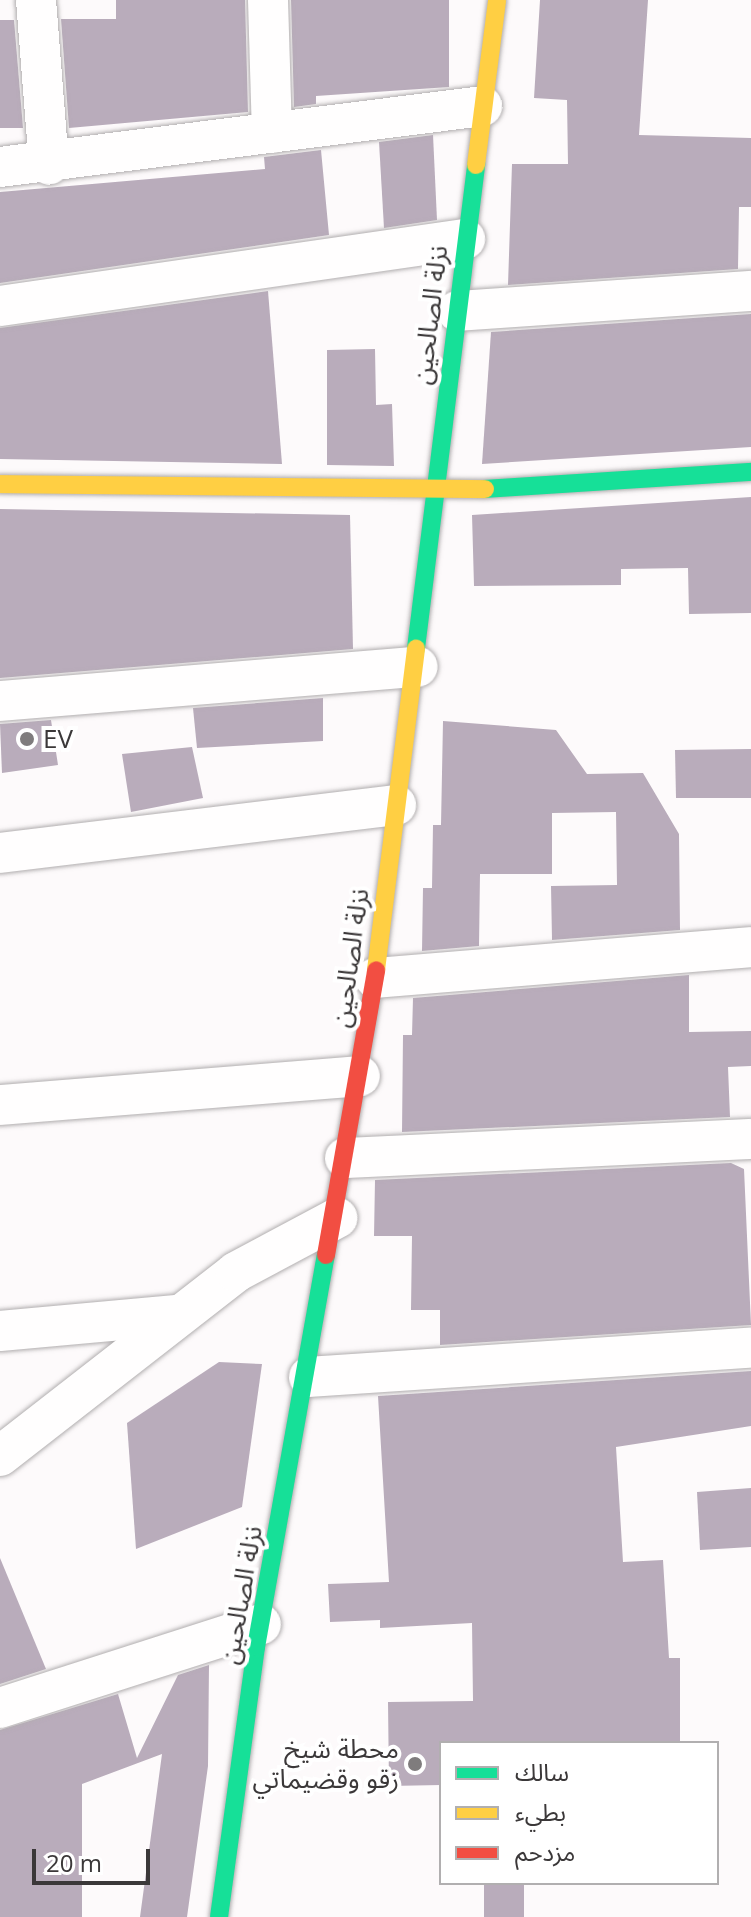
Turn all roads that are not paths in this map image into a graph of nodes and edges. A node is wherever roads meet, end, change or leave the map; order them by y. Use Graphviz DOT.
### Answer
graph roads {
  1 [pos="36,0"];
  2 [pos="268,0"];
  3 [pos="497,0"];
  4 [pos="482,106"];
  5 [pos="272,133"];
  6 [pos="49,164"];
  7 [pos="0,167"];
  8 [pos="465,239"];
  9 [pos="751,291"];
  10 [pos="0,306"];
  11 [pos="457,311"];
  12 [pos="751,472"];
  13 [pos="0,484"];
  14 [pos="436,492"];
  15 [pos="418,667"];
  16 [pos="0,701"];
  17 [pos="396,805"];
  18 [pos="0,853"];
  19 [pos="751,947"];
  20 [pos="375,978"];
  21 [pos="360,1076"];
  22 [pos="0,1105"];
  23 [pos="751,1139"];
  24 [pos="345,1158"];
  25 [pos="337,1218"];
  26 [pos="176,1315"];
  27 [pos="0,1331"];
  28 [pos="751,1348"];
  29 [pos="309,1377"];
  30 [pos="0,1456"];
  31 [pos="261,1624"];
  32 [pos="0,1708"];
  33 [pos="219,1917"];
  1 -- 6 [label="street"];
  2 -- 5 [label="street"];
  3 -- 4 [label="main road, نزلة الصالحين"];
  4 -- 5 [label="street"];
  4 -- 8 [label="main road, نزلة الصالحين"];
  5 -- 6 [label="street"];
  6 -- 7 [label="street"];
  8 -- 10 [label="street"];
  8 -- 11 [label="main road, نزلة الصالحين"];
  9 -- 11 [label="street"];
  11 -- 14 [label="main road, نزلة الصالحين"];
  12 -- 14 [label="main road"];
  13 -- 14 [label="main road"];
  14 -- 15 [label="main road, نزلة الصالحين"];
  15 -- 16 [label="street"];
  15 -- 17 [label="main road, نزلة الصالحين"];
  17 -- 18 [label="street"];
  17 -- 20 [label="main road, نزلة الصالحين"];
  19 -- 20 [label="street"];
  20 -- 21 [label="main road, نزلة الصالحين"];
  21 -- 22 [label="street"];
  21 -- 24 [label="main road, نزلة الصالحين"];
  23 -- 24 [label="street"];
  24 -- 25 [label="main road, نزلة الصالحين"];
  25 -- 26 [label="street"];
  25 -- 29 [label="main road, نزلة الصالحين"];
  26 -- 27 [label="street"];
  26 -- 30 [label="street"];
  28 -- 29 [label="street"];
  29 -- 31 [label="main road, نزلة الصالحين"];
  31 -- 32 [label="street"];
  31 -- 33 [label="main road, نزلة الصالحين"];
}
